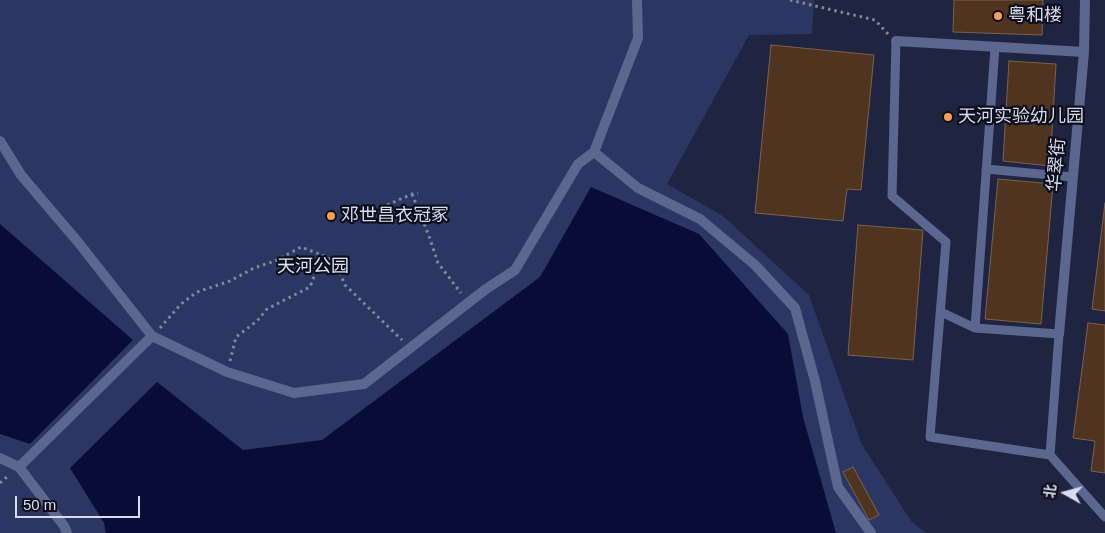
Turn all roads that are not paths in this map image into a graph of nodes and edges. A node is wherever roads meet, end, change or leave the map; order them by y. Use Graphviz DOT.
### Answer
graph roads {
  1 [pos="637,0"];
  2 [pos="1085,0"];
  3 [pos="896,41"];
  4 [pos="995,47"];
  5 [pos="1084,52"];
  6 [pos="0,141"];
  7 [pos="594,152"];
  8 [pos="986,169"];
  9 [pos="1073,177"];
  10 [pos="941,312"];
  11 [pos="975,328"];
  12 [pos="1059,334"];
  13 [pos="152,336"];
  14 [pos="1050,455"];
  15 [pos="0,458"];
  16 [pos="19,466"];
  17 [pos="1105,517"];
  18 [pos="67,533"];
  19 [pos="871,533"];
  1 -- 7 [label="street"];
  2 -- 5 [label="street, 华翠街"];
  3 -- 4 [label="street"];
  3 -- 10 [label="lane"];
  4 -- 5 [label="street"];
  4 -- 8 [label="lane"];
  5 -- 9 [label="street, 华翠街"];
  6 -- 13 [label="street"];
  7 -- 13 [label="street"];
  7 -- 19 [label="street"];
  8 -- 9 [label="lane"];
  8 -- 11 [label="lane"];
  9 -- 12 [label="street, 华翠街"];
  10 -- 11 [label="lane"];
  10 -- 14 [label="lane"];
  11 -- 12 [label="lane"];
  12 -- 14 [label="lane"];
  13 -- 16 [label="street"];
  14 -- 17 [label="lane"];
  15 -- 16 [label="street"];
  16 -- 18 [label="street"];
}
